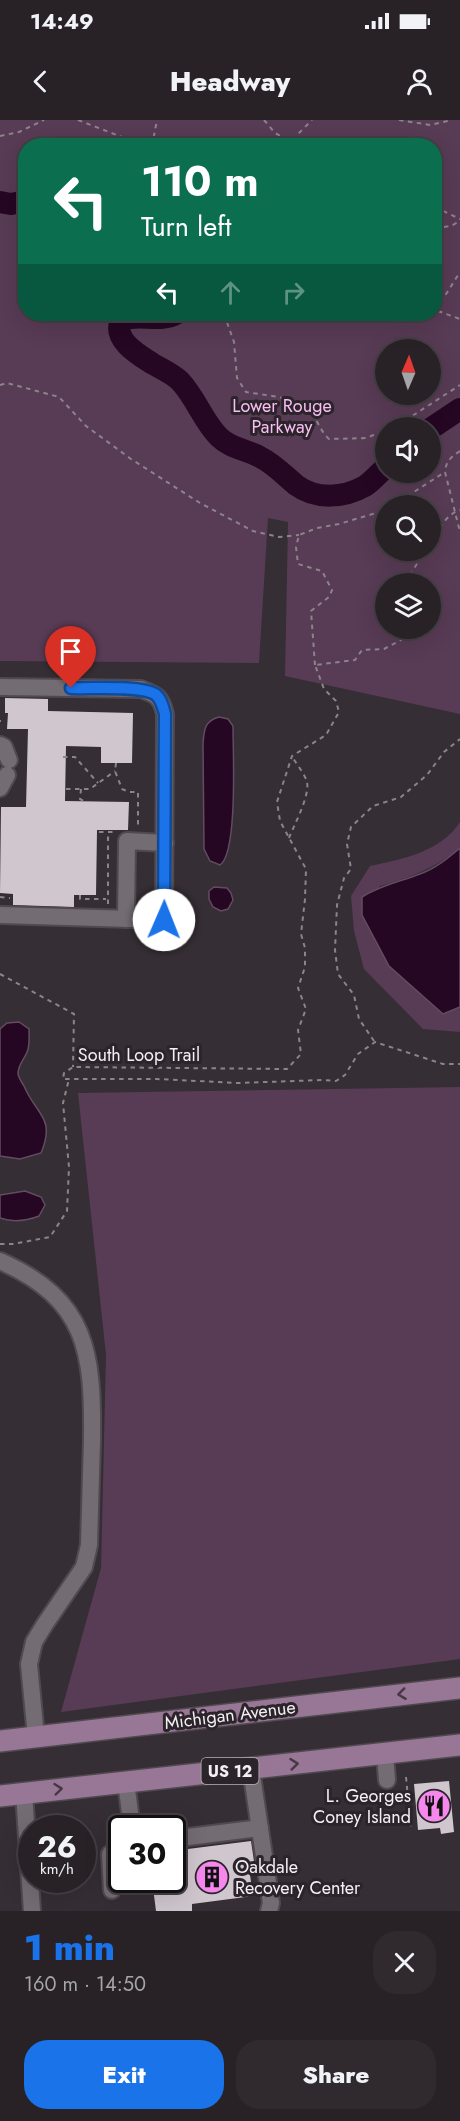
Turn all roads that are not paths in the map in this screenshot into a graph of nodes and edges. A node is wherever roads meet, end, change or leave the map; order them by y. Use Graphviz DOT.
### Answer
graph roads {
  1 [pos="0,687"];
  2 [pos="0,745"];
  3 [pos="5,774"];
  4 [pos="165,843"];
  5 [pos="0,915"];
  6 [pos="126,919"];
  7 [pos="0,1261"];
  8 [pos="460,1688"];
  9 [pos="36,1737"];
  10 [pos="0,1741"];
  11 [pos="460,1745"];
  12 [pos="385,1755"];
  13 [pos="251,1769"];
  14 [pos="387,1780"];
  15 [pos="126,1782"];
  16 [pos="24,1793"];
  17 [pos="0,1796"];
  18 [pos="130,1815"];
  19 [pos="260,1828"];
  20 [pos="186,1837"];
  21 [pos="32,1911"];
  22 [pos="269,1911"];
  1 -- 4 [label="street"];
  2 -- 3 [label="street"];
  4 -- 6 [label="street"];
  4 -- 6 [label="street"];
  5 -- 6 [label="street"];
  7 -- 9 [label="street"];
  8 -- 9 [label="main road, Michigan Avenue, one-way"];
  9 -- 10 [label="main road, Michigan Avenue"];
  11 -- 12 [label="main road, US 12"];
  13 -- 12 [label="main road, US 12, one-way"];
  12 -- 14 [label="street"];
  13 -- 15 [label="main road, US 12"];
  13 -- 19 [label="street"];
  16 -- 15 [label="main road, US 12, one-way"];
  15 -- 18 [label="street"];
  16 -- 17 [label="main road, US 12"];
  16 -- 21 [label="street"];
  19 -- 20 [label="street"];
  19 -- 22 [label="street"];
}
